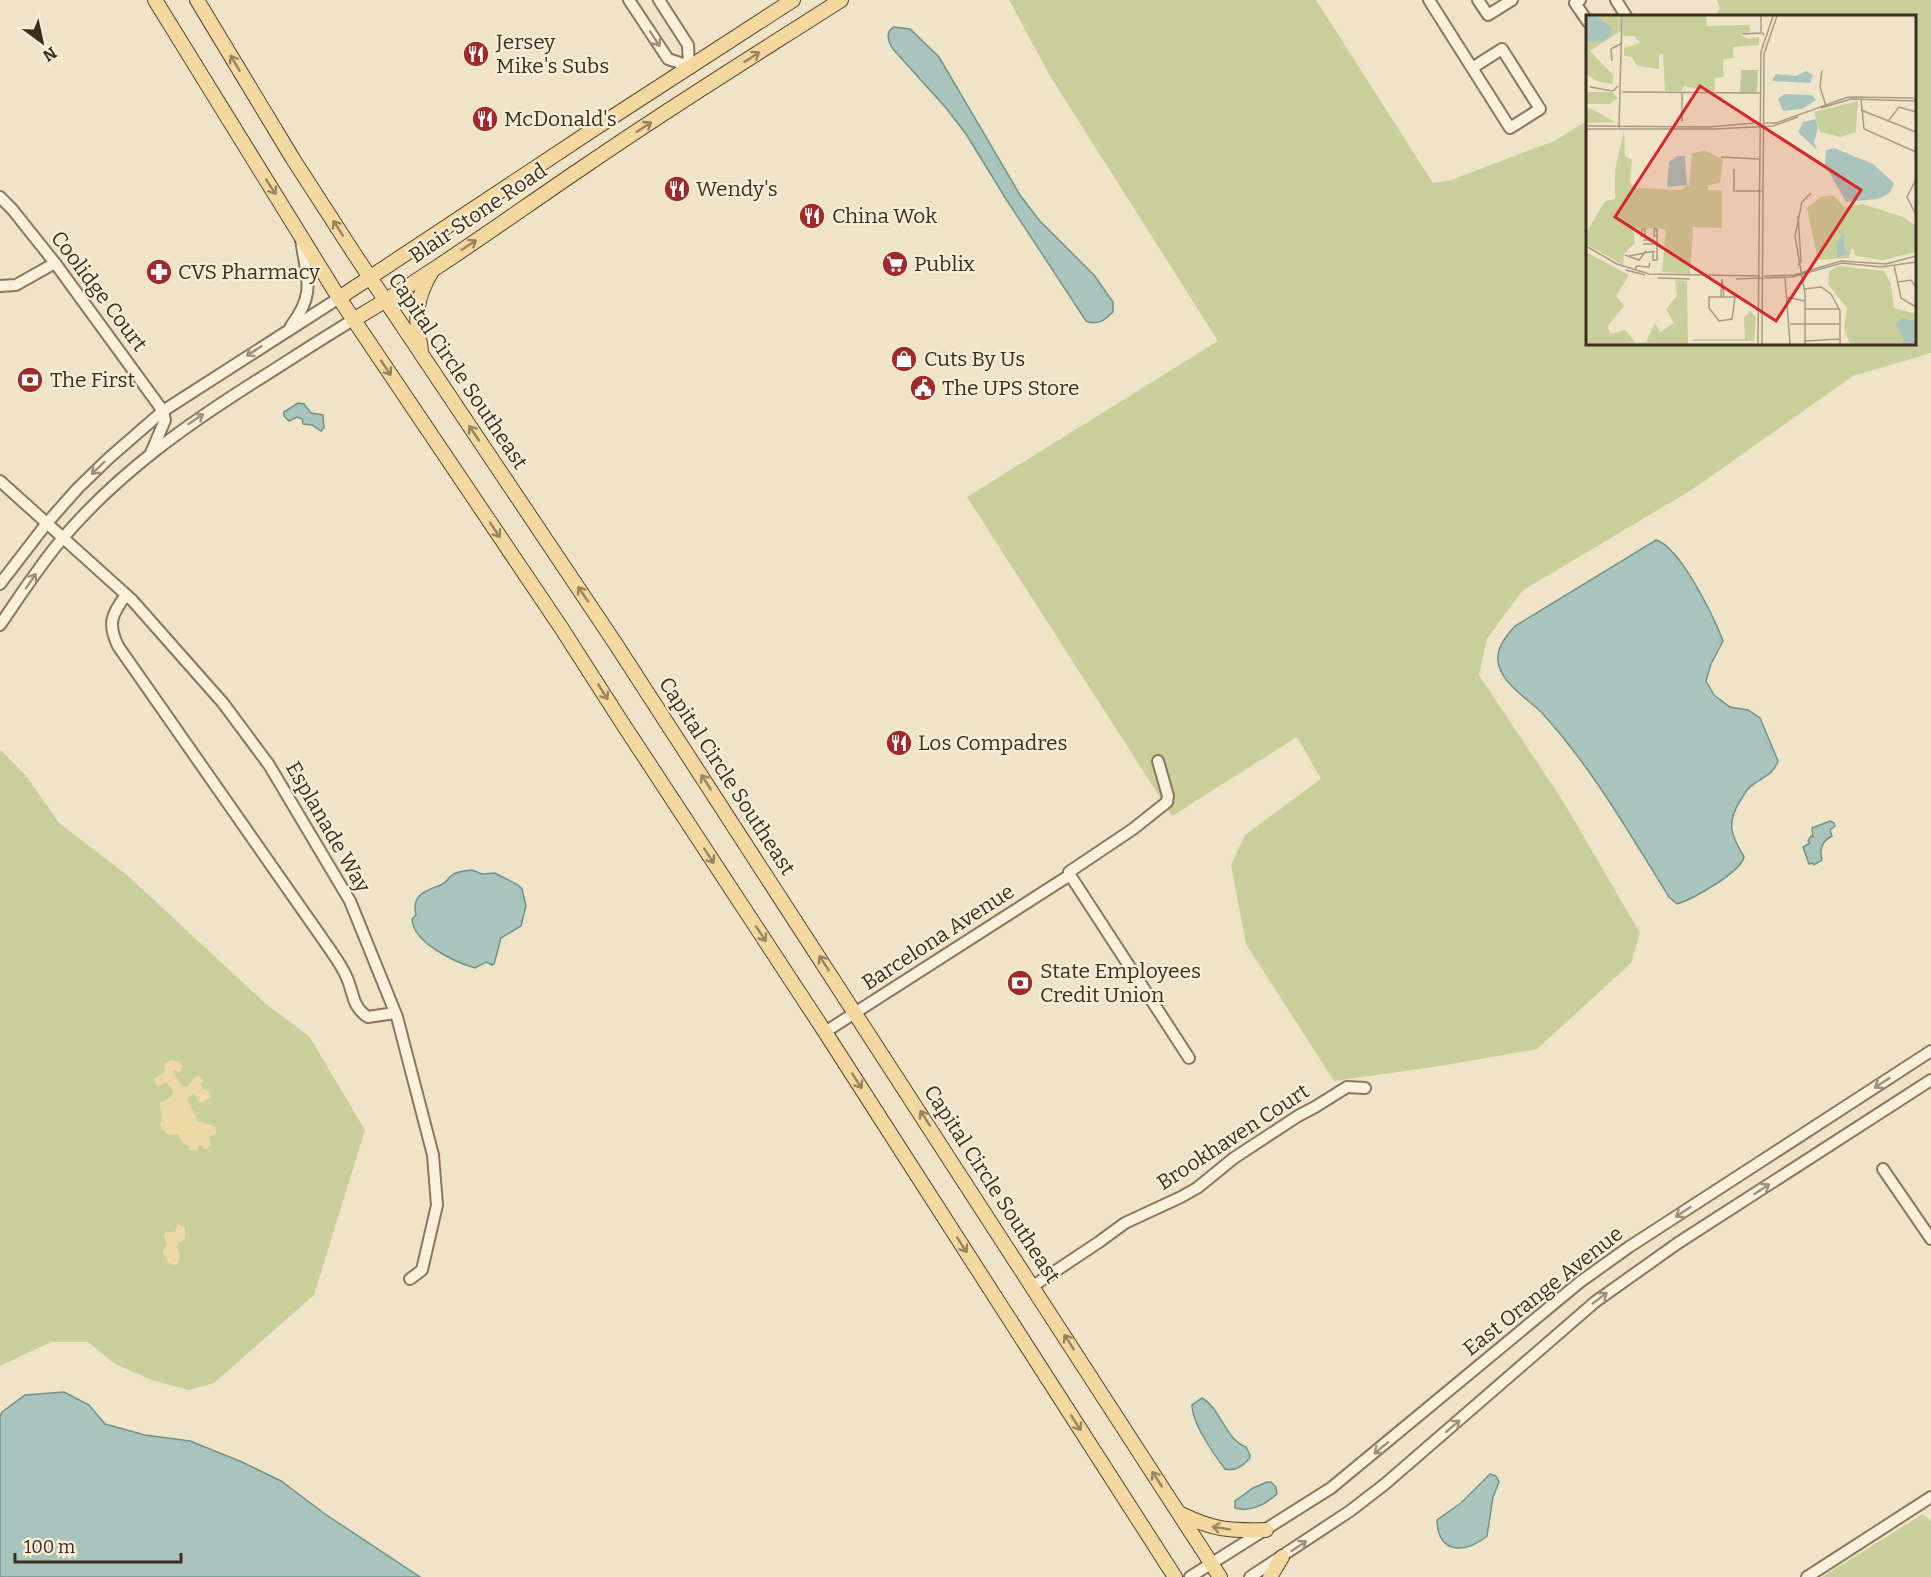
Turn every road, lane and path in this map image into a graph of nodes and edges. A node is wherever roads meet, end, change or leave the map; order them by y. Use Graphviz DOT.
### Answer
graph roads {
  1 [pos="155,0"];
  2 [pos="197,0"];
  3 [pos="629,0"];
  4 [pos="659,0"];
  5 [pos="793,0"];
  6 [pos="841,0"];
  7 [pos="1429,0"];
  8 [pos="1478,0"];
  9 [pos="1512,0"];
  10 [pos="1580,0"];
  11 [pos="1616,0"];
  12 [pos="1625,15"];
  13 [pos="1586,20"];
  14 [pos="689,66"];
  15 [pos="1472,68"];
  16 [pos="703,89"];
  17 [pos="0,197"];
  18 [pos="300,233"];
  19 [pos="56,263"];
  20 [pos="433,269"];
  21 [pos="370,277"];
  22 [pos="0,286"];
  23 [pos="339,298"];
  24 [pos="385,301"];
  25 [pos="353,320"];
  26 [pos="287,331"];
  27 [pos="422,356"];
  28 [pos="164,411"];
  29 [pos="150,455"];
  30 [pos="0,481"];
  31 [pos="47,523"];
  32 [pos="63,538"];
  33 [pos="0,584"];
  34 [pos="126,595"];
  35 [pos="0,625"];
  36 [pos="1158,761"];
  37 [pos="1070,874"];
  38 [pos="856,1012"];
  39 [pos="395,1013"];
  40 [pos="825,1032"];
  41 [pos="1931,1051"];
  42 [pos="1189,1058"];
  43 [pos="1931,1080"];
  44 [pos="1365,1088"];
  45 [pos="1882,1169"];
  46 [pos="1931,1239"];
  47 [pos="410,1279"];
  48 [pos="1033,1286"];
  49 [pos="1931,1497"];
  50 [pos="1179,1513"];
  51 [pos="1266,1530"];
  52 [pos="1282,1557"];
  53 [pos="1212,1563"];
  54 [pos="1175,1577"];
  55 [pos="1190,1577"];
  56 [pos="1220,1577"];
  57 [pos="1250,1577"];
  58 [pos="1270,1577"];
  59 [pos="1807,1577"];
  1 -- 18 [label="main road, one-way"];
  21 -- 2 [label="main road, Capital Circle Southeast, one-way"];
  3 -- 14 [label="street, one-way"];
  4 -- 14 [label="street"];
  5 -- 14 [label="main road, Blair Stone Road"];
  16 -- 6 [label="main road, Blair Stone Road, one-way"];
  7 -- 15 [label="street"];
  8 -- 9 [label="street"];
  10 -- 13 [label="street"];
  11 -- 12 [label="street"];
  14 -- 16 [label="main road"];
  14 -- 21 [label="main road, Blair Stone Road"];
  15 -- 15 [label="street"];
  20 -- 16 [label="main road, Blair Stone Road, one-way"];
  17 -- 19 [label="street, Coolidge Court"];
  18 -- 23 [label="main road"];
  18 -- 26 [label="street"];
  19 -- 22 [label="street"];
  19 -- 28 [label="street, Coolidge Court"];
  20 -- 24 [label="main road, Blair Stone Road"];
  20 -- 27 [label="main road"];
  21 -- 23 [label="main road, Blair Stone Road"];
  21 -- 24 [label="main road, Capital Circle Southeast"];
  23 -- 25 [label="main road"];
  23 -- 26 [label="street, Blair Stone Road"];
  24 -- 25 [label="main road, Blair Stone Road"];
  24 -- 27 [label="main road, Capital Circle Southeast"];
  29 -- 25 [label="street, Blair Stone Road, one-way"];
  25 -- 40 [label="main road, one-way"];
  26 -- 28 [label="street, Blair Stone Road, one-way"];
  38 -- 27 [label="main road, Capital Circle Southeast, one-way"];
  28 -- 29 [label="street"];
  28 -- 31 [label="street, Blair Stone Road, one-way"];
  29 -- 32 [label="street, Blair Stone Road"];
  30 -- 31 [label="street, Esplanade Way"];
  31 -- 32 [label="street, Esplanade Way"];
  31 -- 33 [label="street, Blair Stone Road"];
  32 -- 34 [label="street, Esplanade Way"];
  35 -- 32 [label="street, Blair Stone Road, one-way"];
  34 -- 39 [label="street, Esplanade Way"];
  34 -- 39 [label="street"];
  36 -- 37 [label="street, Barcelona Avenue"];
  37 -- 38 [label="street, Barcelona Avenue"];
  37 -- 42 [label="street"];
  38 -- 40 [label="street, Barcelona Avenue"];
  48 -- 38 [label="main road, Capital Circle Southeast, one-way"];
  39 -- 47 [label="street, Esplanade Way"];
  40 -- 54 [label="main road, one-way"];
  41 -- 51 [label="street, East Orange Avenue, one-way"];
  52 -- 43 [label="street, East Orange Avenue, one-way"];
  44 -- 48 [label="street, Brookhaven Court"];
  45 -- 46 [label="street"];
  50 -- 48 [label="main road, Capital Circle Southeast, one-way"];
  49 -- 59 [label="street"];
  51 -- 50 [label="main road, one-way"];
  50 -- 53 [label="main road, Capital Circle Southeast"];
  51 -- 53 [label="street, East Orange Avenue"];
  52 -- 57 [label="street, East Orange Avenue"];
  52 -- 58 [label="main road"];
  53 -- 55 [label="street, East Orange Avenue"];
  53 -- 56 [label="main road, Capital Circle Southeast"];
}
